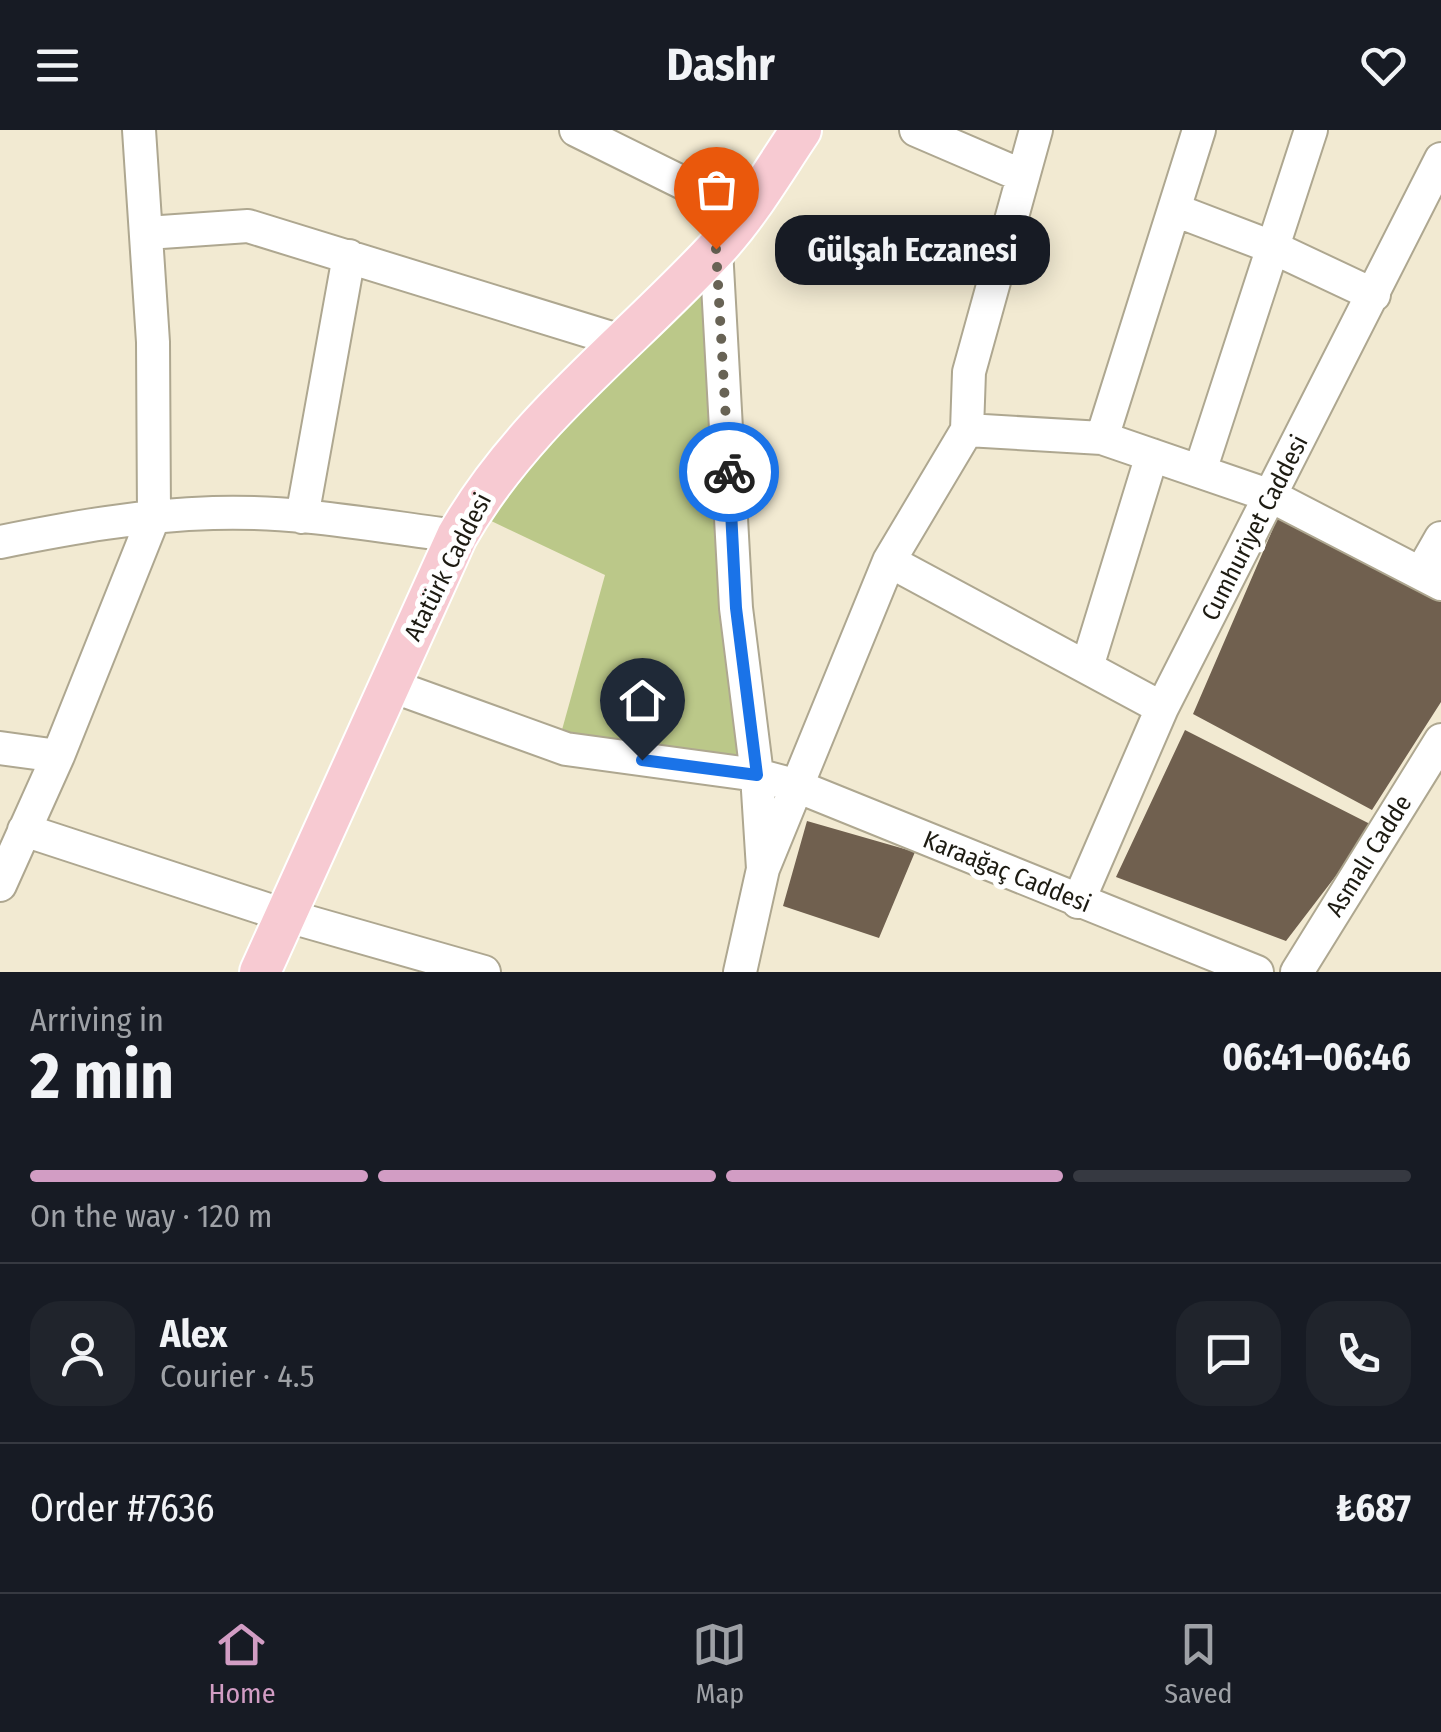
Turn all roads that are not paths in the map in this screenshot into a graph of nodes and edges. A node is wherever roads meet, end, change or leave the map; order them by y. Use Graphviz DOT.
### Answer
graph roads {
  1 [pos="139,130"];
  2 [pos="576,130"];
  3 [pos="801,130"];
  4 [pos="916,130"];
  5 [pos="1036,130"];
  6 [pos="1199,130"];
  7 [pos="1311,130"];
  8 [pos="1441,160"];
  9 [pos="1023,176"];
  10 [pos="1175,210"];
  11 [pos="746,214"];
  12 [pos="147,233"];
  13 [pos="1272,247"];
  14 [pos="716,249"];
  15 [pos="349,256"];
  16 [pos="1374,295"];
  17 [pos="621,342"];
  18 [pos="967,430"];
  19 [pos="1102,438"];
  20 [pos="1152,455"];
  21 [pos="1200,471"];
  22 [pos="1272,496"];
  23 [pos="154,516"];
  24 [pos="302,517"];
  25 [pos="457,536"];
  26 [pos="1441,538"];
  27 [pos="0,542"];
  28 [pos="889,561"];
  29 [pos="1431,579"];
  30 [pos="1087,668"];
  31 [pos="389,685"];
  32 [pos="1162,708"];
  33 [pos="1441,740"];
  34 [pos="0,748"];
  35 [pos="58,756"];
  36 [pos="757,775"];
  37 [pos="794,785"];
  38 [pos="24,830"];
  39 [pos="763,869"];
  40 [pos="0,885"];
  41 [pos="1078,902"];
  42 [pos="284,915"];
  43 [pos="260,972"];
  44 [pos="484,972"];
  45 [pos="740,972"];
  46 [pos="1257,972"];
  47 [pos="1297,972"];
  1 -- 12 [label="street"];
  2 -- 11 [label="street"];
  3 -- 11 [label="main road, Atatürk Caddesi"];
  4 -- 9 [label="street"];
  5 -- 9 [label="street"];
  6 -- 10 [label="street"];
  7 -- 13 [label="street"];
  8 -- 16 [label="street, Cumhuriyet Caddesi"];
  9 -- 18 [label="street"];
  10 -- 13 [label="street"];
  10 -- 19 [label="street"];
  11 -- 14 [label="main road, Atatürk Caddesi"];
  12 -- 15 [label="street"];
  12 -- 23 [label="street"];
  13 -- 16 [label="street"];
  13 -- 21 [label="street"];
  14 -- 17 [label="main road, Atatürk Caddesi"];
  14 -- 36 [label="street"];
  15 -- 17 [label="street"];
  15 -- 24 [label="street"];
  16 -- 22 [label="street, Cumhuriyet Caddesi"];
  17 -- 25 [label="main road, Atatürk Caddesi"];
  18 -- 19 [label="street"];
  18 -- 28 [label="street"];
  19 -- 20 [label="street"];
  20 -- 21 [label="street"];
  20 -- 30 [label="street"];
  21 -- 22 [label="street"];
  22 -- 29 [label="street"];
  22 -- 32 [label="street, Cumhuriyet Caddesi"];
  23 -- 24 [label="street"];
  23 -- 27 [label="street"];
  23 -- 35 [label="street"];
  24 -- 25 [label="street"];
  25 -- 31 [label="main road, Atatürk Caddesi"];
  26 -- 29 [label="street"];
  28 -- 30 [label="street"];
  28 -- 37 [label="street"];
  30 -- 32 [label="street"];
  31 -- 36 [label="street, Karaağaç Caddesi"];
  31 -- 42 [label="main road, Atatürk Caddesi"];
  32 -- 41 [label="street, Cumhuriyet Caddesi"];
  33 -- 47 [label="street, Asmalı Cadde"];
  34 -- 35 [label="street"];
  35 -- 38 [label="street"];
  36 -- 37 [label="street, Karaağaç Caddesi"];
  36 -- 39 [label="street"];
  37 -- 39 [label="street"];
  37 -- 41 [label="street, Karaağaç Caddesi"];
  38 -- 40 [label="street"];
  38 -- 42 [label="street"];
  39 -- 45 [label="street"];
  41 -- 46 [label="street, Karaağaç Caddesi"];
  42 -- 43 [label="main road, Atatürk Caddesi"];
  42 -- 44 [label="street"];
}
